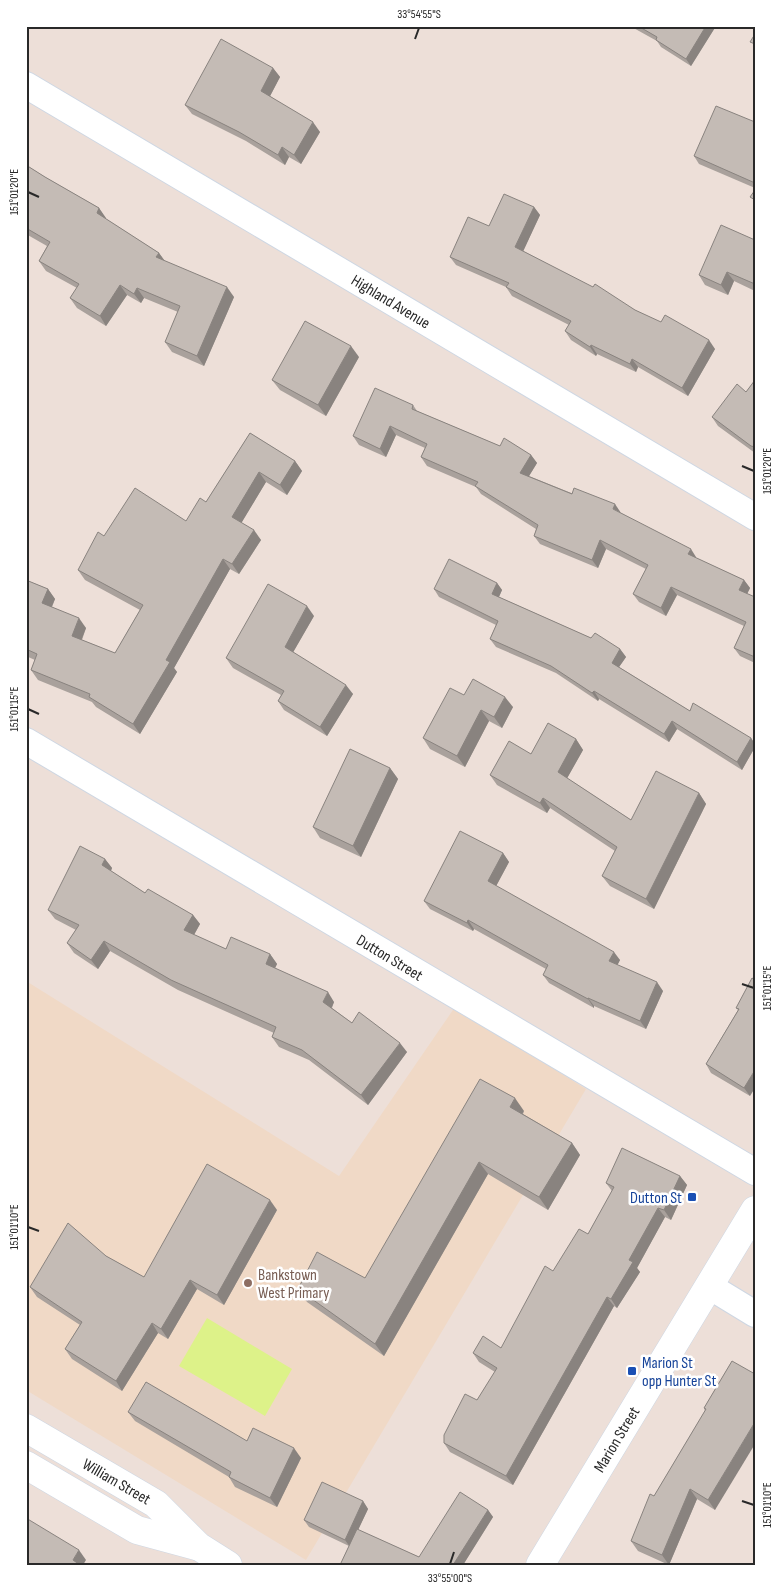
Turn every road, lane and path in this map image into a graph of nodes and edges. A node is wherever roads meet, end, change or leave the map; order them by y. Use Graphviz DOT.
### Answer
graph roads {
  1 [pos="26,84"];
  2 [pos="755,517"];
  3 [pos="26,741"];
  4 [pos="755,1172"];
  5 [pos="755,1210"];
  6 [pos="708,1286"];
  7 [pos="755,1314"];
  8 [pos="26,1428"];
  9 [pos="26,1465"];
  10 [pos="198,1546"];
  11 [pos="228,1565"];
  12 [pos="540,1565"];
  1 -- 2 [label="street, Highland Avenue"];
  3 -- 4 [label="street, Dutton Street"];
  5 -- 6 [label="street, Marion Street"];
  6 -- 7 [label="street"];
  6 -- 12 [label="street, Marion Street"];
  8 -- 10 [label="street, William Street"];
  9 -- 10 [label="street, William Street"];
  10 -- 11 [label="street, William Street"];
}
